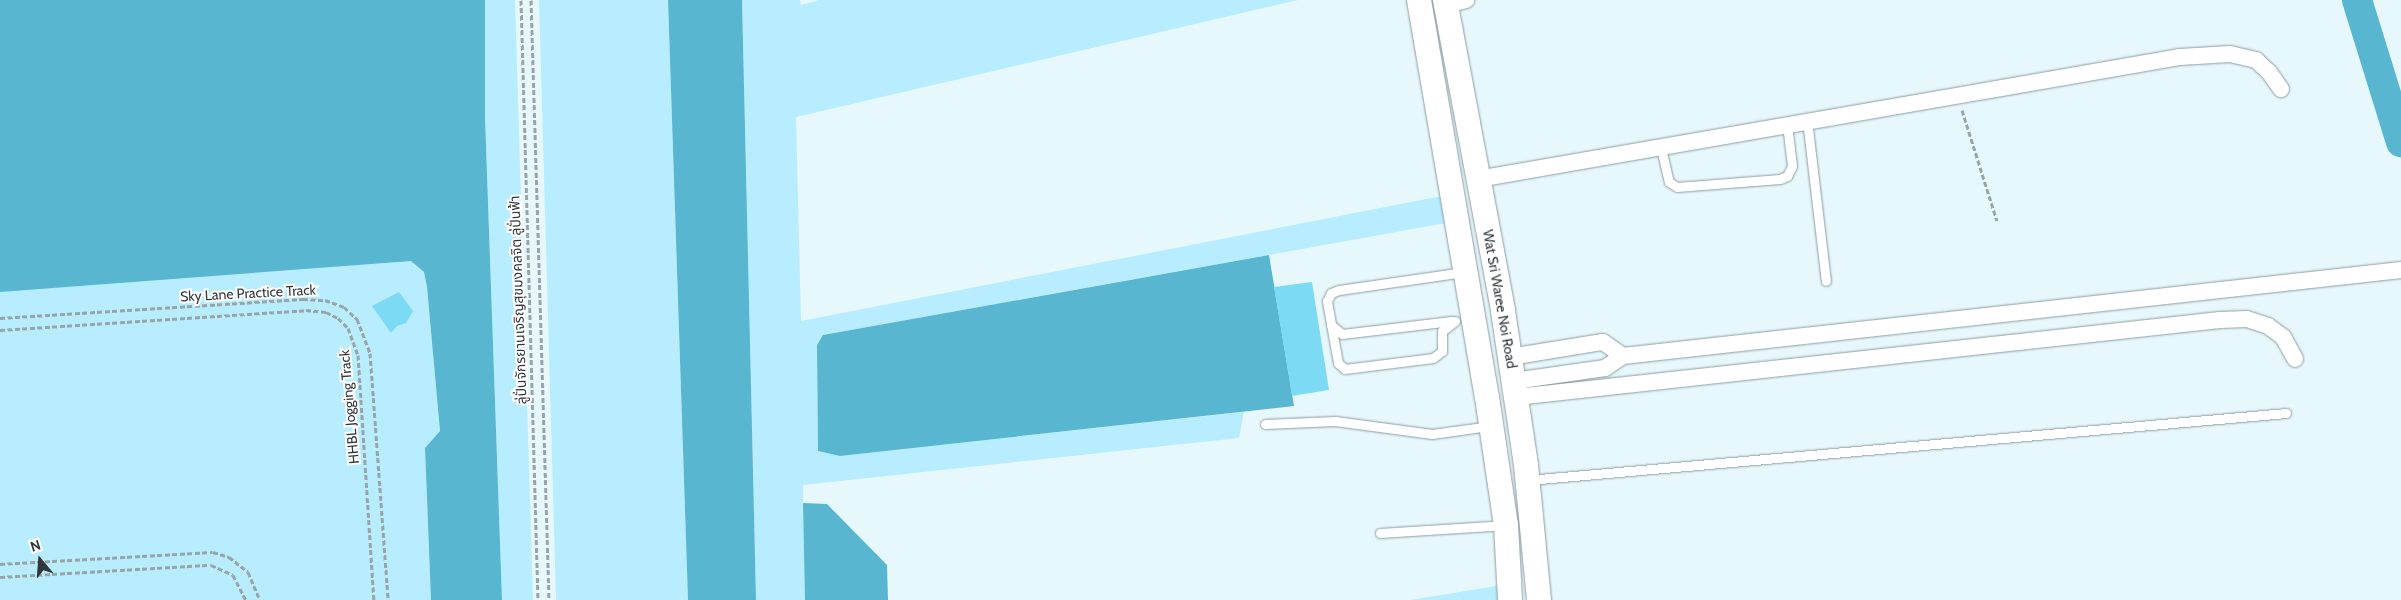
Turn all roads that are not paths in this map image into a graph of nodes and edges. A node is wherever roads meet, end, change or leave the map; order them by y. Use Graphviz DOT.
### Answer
graph roads {
  1 [pos="1419,0"];
  2 [pos="1453,2"];
  3 [pos="2281,89"];
  4 [pos="1807,120"];
  5 [pos="1787,124"];
  6 [pos="1661,148"];
  7 [pos="1478,179"];
  8 [pos="2401,270"];
  9 [pos="1464,272"];
  10 [pos="1826,282"];
  11 [pos="1464,320"];
  12 [pos="1330,324"];
  13 [pos="1623,356"];
  14 [pos="1510,357"];
  15 [pos="2294,359"];
  16 [pos="1481,361"];
  17 [pos="1484,386"];
  18 [pos="1515,389"];
  19 [pos="2286,413"];
  20 [pos="1265,424"];
  21 [pos="1490,426"];
  22 [pos="1528,480"];
  23 [pos="1506,525"];
  24 [pos="1380,533"];
  25 [pos="1510,600"];
  26 [pos="1539,600"];
  1 -- 9 [label="main road"];
  2 -- 7 [label="main road, Wat Sri Waree Noi Road"];
  3 -- 4 [label="street"];
  4 -- 5 [label="street"];
  4 -- 10 [label="lane"];
  5 -- 6 [label="street"];
  5 -- 6 [label="lane"];
  6 -- 7 [label="street"];
  7 -- 14 [label="main road, Wat Sri Waree Noi Road"];
  8 -- 13 [label="street"];
  9 -- 11 [label="main road"];
  9 -- 12 [label="lane"];
  11 -- 12 [label="lane"];
  11 -- 12 [label="lane"];
  11 -- 16 [label="main road"];
  13 -- 14 [label="street"];
  13 -- 18 [label="street"];
  14 -- 16 [label="main road"];
  14 -- 18 [label="main road, Wat Sri Waree Noi Road"];
  15 -- 18 [label="street"];
  16 -- 17 [label="main road"];
  17 -- 18 [label="main road"];
  17 -- 21 [label="main road"];
  18 -- 22 [label="main road, Wat Sri Waree Noi Road"];
  19 -- 22 [label="lane"];
  20 -- 21 [label="lane"];
  21 -- 23 [label="main road"];
  22 -- 26 [label="main road, Wat Sri Waree Noi Road"];
  23 -- 24 [label="lane"];
  23 -- 25 [label="main road"];
}
